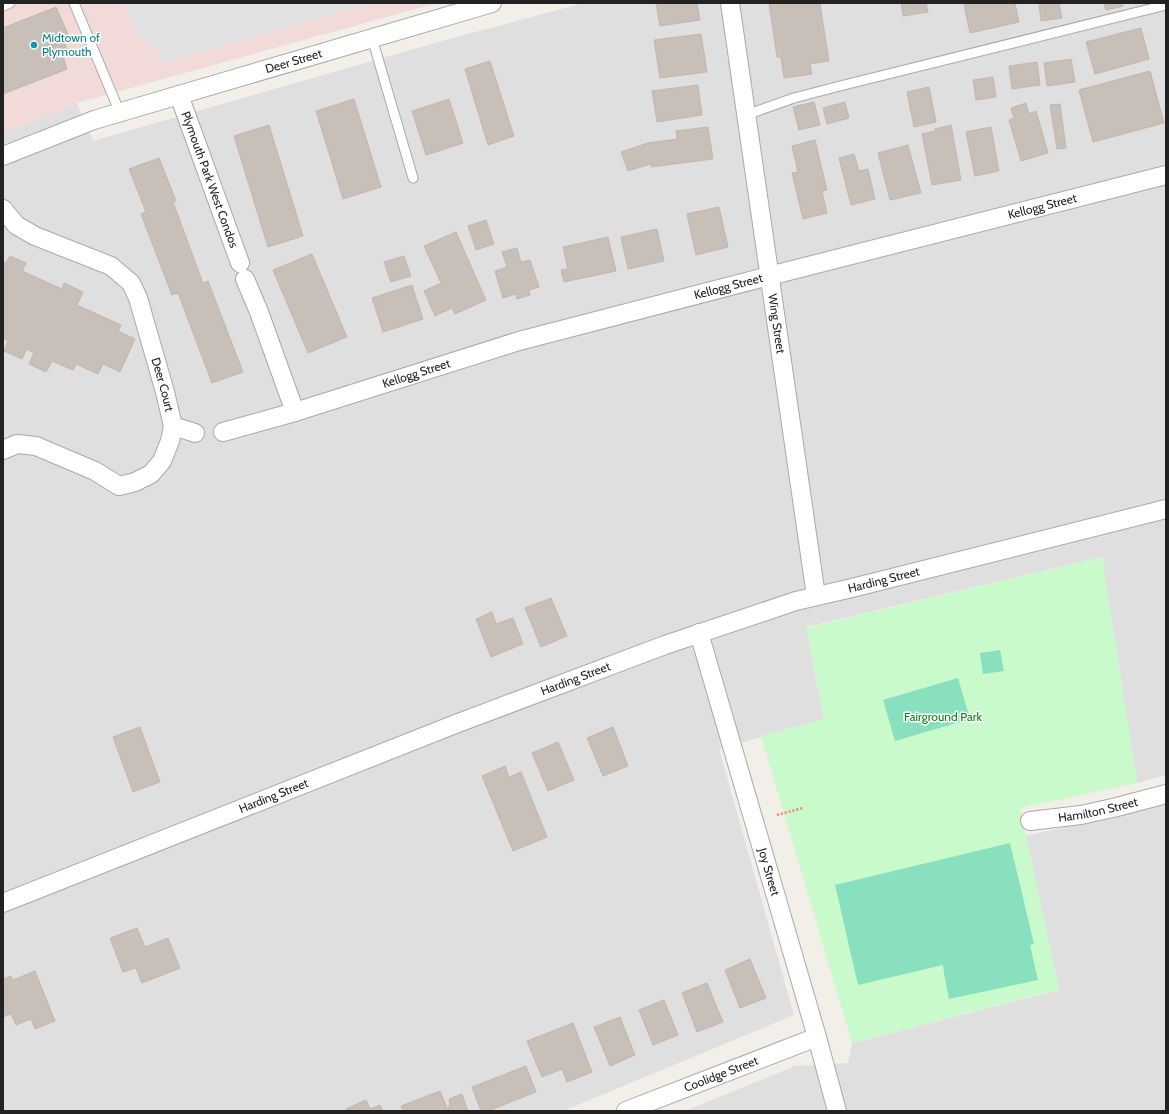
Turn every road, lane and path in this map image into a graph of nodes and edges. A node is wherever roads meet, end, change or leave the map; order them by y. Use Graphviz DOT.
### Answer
graph roads {
  1 [pos="10,3"];
  2 [pos="74,3"];
  3 [pos="492,3"];
  4 [pos="730,3"];
  5 [pos="1166,5"];
  6 [pos="3,6"];
  7 [pos="372,38"];
  8 [pos="179,95"];
  9 [pos="120,113"];
  10 [pos="746,116"];
  11 [pos="3,156"];
  12 [pos="1166,175"];
  13 [pos="413,178"];
  14 [pos="3,208"];
  15 [pos="769,276"];
  16 [pos="295,412"];
  17 [pos="173,426"];
  18 [pos="223,432"];
  19 [pos="195,433"];
  20 [pos="3,450"];
  21 [pos="1166,509"];
  22 [pos="816,596"];
  23 [pos="699,633"];
  24 [pos="1166,794"];
  25 [pos="803,808"];
  26 [pos="777,816"];
  27 [pos="1030,820"];
  28 [pos="3,903"];
  29 [pos="817,1038"];
  30 [pos="626,1111"];
  31 [pos="837,1111"];
  1 -- 6 [label="lane"];
  2 -- 9 [label="lane"];
  3 -- 7 [label="street, Deer Street"];
  4 -- 10 [label="street, Wing Street"];
  5 -- 10 [label="lane"];
  7 -- 8 [label="street, Deer Street"];
  7 -- 13 [label="lane"];
  8 -- 9 [label="street, Deer Street"];
  8 -- 16 [label="street, Plymouth Park West Condos"];
  9 -- 11 [label="street, Deer Street"];
  10 -- 15 [label="street, Wing Street"];
  12 -- 15 [label="street, Kellogg Street"];
  14 -- 17 [label="street, Deer Court"];
  15 -- 16 [label="street, Kellogg Street"];
  15 -- 22 [label="street, Wing Street"];
  16 -- 18 [label="street, Kellogg Street"];
  17 -- 19 [label="street"];
  17 -- 20 [label="street, Deer Court"];
  21 -- 22 [label="street, Harding Street"];
  22 -- 23 [label="street, Harding Street"];
  23 -- 28 [label="street, Harding Street"];
  23 -- 29 [label="street, Joy Street"];
  24 -- 27 [label="street, Hamilton Street"];
  25 -- 26 [label="path"];
  29 -- 30 [label="street, Coolidge Street"];
  29 -- 31 [label="street, Joy Street"];
}
